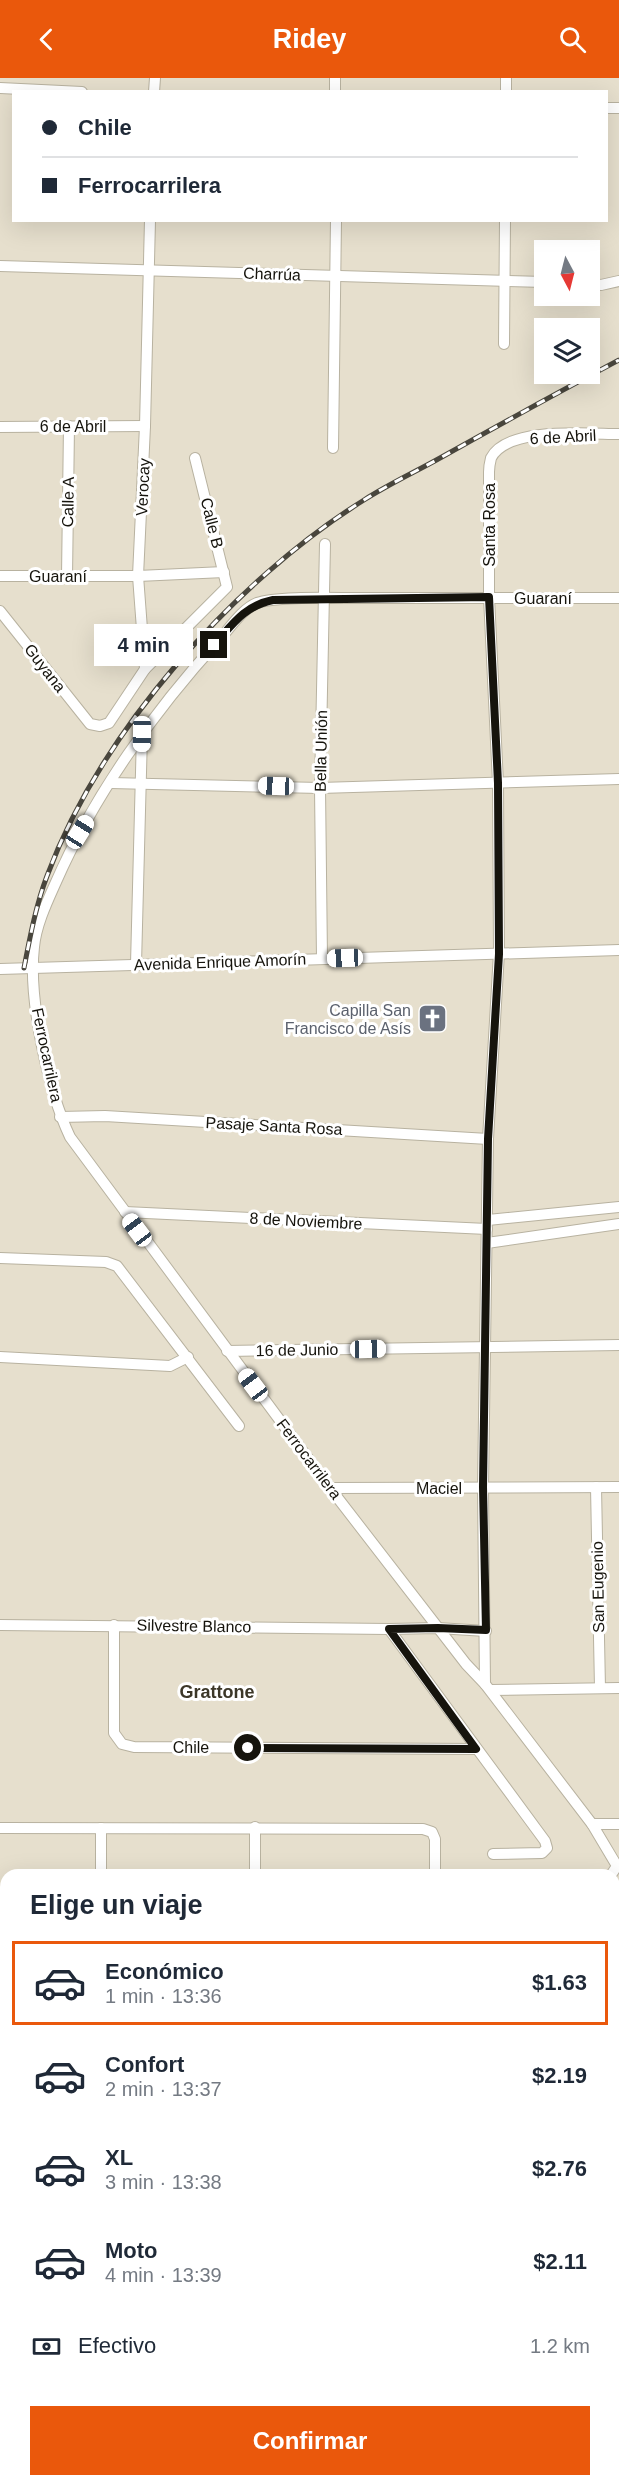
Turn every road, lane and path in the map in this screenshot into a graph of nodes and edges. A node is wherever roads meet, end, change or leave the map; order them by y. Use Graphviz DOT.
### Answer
graph roads {
  1 [pos="0,88"];
  2 [pos="41,90"];
  3 [pos="150,222"];
  4 [pos="336,222"];
  5 [pos="505,222"];
  6 [pos="0,266"];
  7 [pos="148,269"];
  8 [pos="337,276"];
  9 [pos="505,279"];
  10 [pos="534,281"];
  11 [pos="619,281"];
  12 [pos="600,285"];
  13 [pos="504,344"];
  14 [pos="69,426"];
  15 [pos="145,426"];
  16 [pos="0,427"];
  17 [pos="619,434"];
  18 [pos="507,443"];
  19 [pos="333,448"];
  20 [pos="195,458"];
  21 [pos="325,544"];
  22 [pos="224,572"];
  23 [pos="0,576"];
  24 [pos="138,576"];
  25 [pos="67,577"];
  26 [pos="489,597"];
  27 [pos="323,598"];
  28 [pos="619,598"];
  29 [pos="0,611"];
  30 [pos="146,669"];
  31 [pos="142,734"];
  32 [pos="619,779"];
  33 [pos="141,782"];
  34 [pos="111,783"];
  35 [pos="498,783"];
  36 [pos="320,788"];
  37 [pos="619,950"];
  38 [pos="499,954"];
  39 [pos="322,959"];
  40 [pos="136,964"];
  41 [pos="33,967"];
  42 [pos="0,969"];
  43 [pos="60,1117"];
  44 [pos="488,1139"];
  45 [pos="619,1207"];
  46 [pos="124,1212"];
  47 [pos="487,1224"];
  48 [pos="619,1224"];
  49 [pos="487,1243"];
  50 [pos="0,1258"];
  51 [pos="619,1346"];
  52 [pos="485,1347"];
  53 [pos="227,1351"];
  54 [pos="0,1357"];
  55 [pos="188,1357"];
  56 [pos="239,1426"];
  57 [pos="483,1487"];
  58 [pos="596,1487"];
  59 [pos="619,1487"];
  60 [pos="330,1488"];
  61 [pos="0,1625"];
  62 [pos="114,1625"];
  63 [pos="438,1628"];
  64 [pos="389,1629"];
  65 [pos="486,1630"];
  66 [pos="488,1687"];
  67 [pos="600,1688"];
  68 [pos="619,1688"];
  69 [pos="476,1749"];
  70 [pos="592,1824"];
  71 [pos="619,1824"];
  72 [pos="255,1827"];
  73 [pos="0,1828"];
  74 [pos="101,1828"];
  75 [pos="493,1854"];
  76 [pos="101,1869"];
  77 [pos="255,1869"];
  78 [pos="435,1869"];
  79 [pos="614,1869"];
  1 -- 2 [label="street"];
  3 -- 7 [label="street, Verocay"];
  4 -- 8 [label="street"];
  5 -- 9 [label="street"];
  6 -- 7 [label="street, Charrúa"];
  7 -- 8 [label="street, Charrúa"];
  7 -- 15 [label="street, Verocay"];
  8 -- 9 [label="street, Charrúa"];
  8 -- 19 [label="street"];
  9 -- 10 [label="street, Charrúa"];
  9 -- 13 [label="street"];
  11 -- 12 [label="street"];
  14 -- 15 [label="street, 6 de Abril"];
  14 -- 16 [label="street, 6 de Abril"];
  14 -- 25 [label="street, Calle A"];
  15 -- 24 [label="street, Verocay"];
  17 -- 18 [label="street, 6 de Abril"];
  18 -- 26 [label="street, Santa Rosa"];
  20 -- 22 [label="street, Calle B"];
  21 -- 27 [label="street, Bella Unión"];
  22 -- 24 [label="street, Guaraní"];
  22 -- 30 [label="street, Calle B"];
  23 -- 25 [label="street, Guaraní"];
  24 -- 25 [label="street, Guaraní"];
  24 -- 30 [label="street, Verocay"];
  26 -- 27 [label="street, Guaraní"];
  26 -- 28 [label="street, Guaraní"];
  26 -- 35 [label="street, Santa Rosa"];
  27 -- 31 [label="street, Ferrocarrilera"];
  27 -- 36 [label="street, Bella Unión"];
  29 -- 30 [label="street, Guyana"];
  31 -- 33 [label="street"];
  31 -- 34 [label="street, Ferrocarrilera"];
  32 -- 35 [label="street"];
  33 -- 34 [label="street"];
  33 -- 36 [label="street"];
  33 -- 40 [label="street"];
  34 -- 41 [label="street, Ferrocarrilera"];
  35 -- 36 [label="street"];
  35 -- 38 [label="street, Santa Rosa"];
  36 -- 39 [label="street, Bella Unión"];
  37 -- 38 [label="street, Avenida Enrique Amorín"];
  38 -- 39 [label="street, Avenida Enrique Amorín"];
  38 -- 44 [label="street, Santa Rosa"];
  39 -- 40 [label="street, Avenida Enrique Amorín"];
  40 -- 41 [label="street, Avenida Enrique Amorín"];
  41 -- 42 [label="street, Avenida Enrique Amorín"];
  41 -- 43 [label="street, Ferrocarrilera"];
  43 -- 44 [label="street, Pasaje Santa Rosa"];
  43 -- 46 [label="street, Ferrocarrilera"];
  44 -- 47 [label="street, Santa Rosa"];
  45 -- 47 [label="street, 8 de Noviembre"];
  46 -- 47 [label="street, 8 de Noviembre"];
  46 -- 53 [label="street, Ferrocarrilera"];
  47 -- 49 [label="street, Santa Rosa"];
  48 -- 49 [label="street"];
  49 -- 52 [label="street, Santa Rosa"];
  50 -- 55 [label="street"];
  51 -- 52 [label="street, 16 de Junio"];
  52 -- 53 [label="street, 16 de Junio"];
  52 -- 57 [label="street, Santa Rosa"];
  53 -- 60 [label="street, Ferrocarrilera"];
  54 -- 55 [label="street"];
  55 -- 56 [label="street"];
  57 -- 58 [label="street, Maciel"];
  57 -- 60 [label="street, Maciel"];
  57 -- 65 [label="street, Santa Rosa"];
  58 -- 59 [label="street, Maciel"];
  58 -- 67 [label="street, San Eugenio"];
  60 -- 63 [label="street, Ferrocarrilera"];
  61 -- 62 [label="street, Silvestre Blanco"];
  62 -- 64 [label="street, Silvestre Blanco"];
  62 -- 69 [label="street, Chile"];
  63 -- 64 [label="street, Silvestre Blanco"];
  63 -- 65 [label="street, Silvestre Blanco"];
  63 -- 66 [label="street, Ferrocarrilera"];
  64 -- 69 [label="street"];
  65 -- 66 [label="street, Santa Rosa"];
  66 -- 67 [label="street"];
  66 -- 70 [label="street, Ferrocarrilera"];
  67 -- 68 [label="street"];
  69 -- 75 [label="street"];
  70 -- 71 [label="street"];
  70 -- 79 [label="street, Ferrocarrilera"];
  72 -- 74 [label="street"];
  72 -- 77 [label="street"];
  72 -- 78 [label="street"];
  73 -- 74 [label="street"];
  74 -- 76 [label="street"];
}
